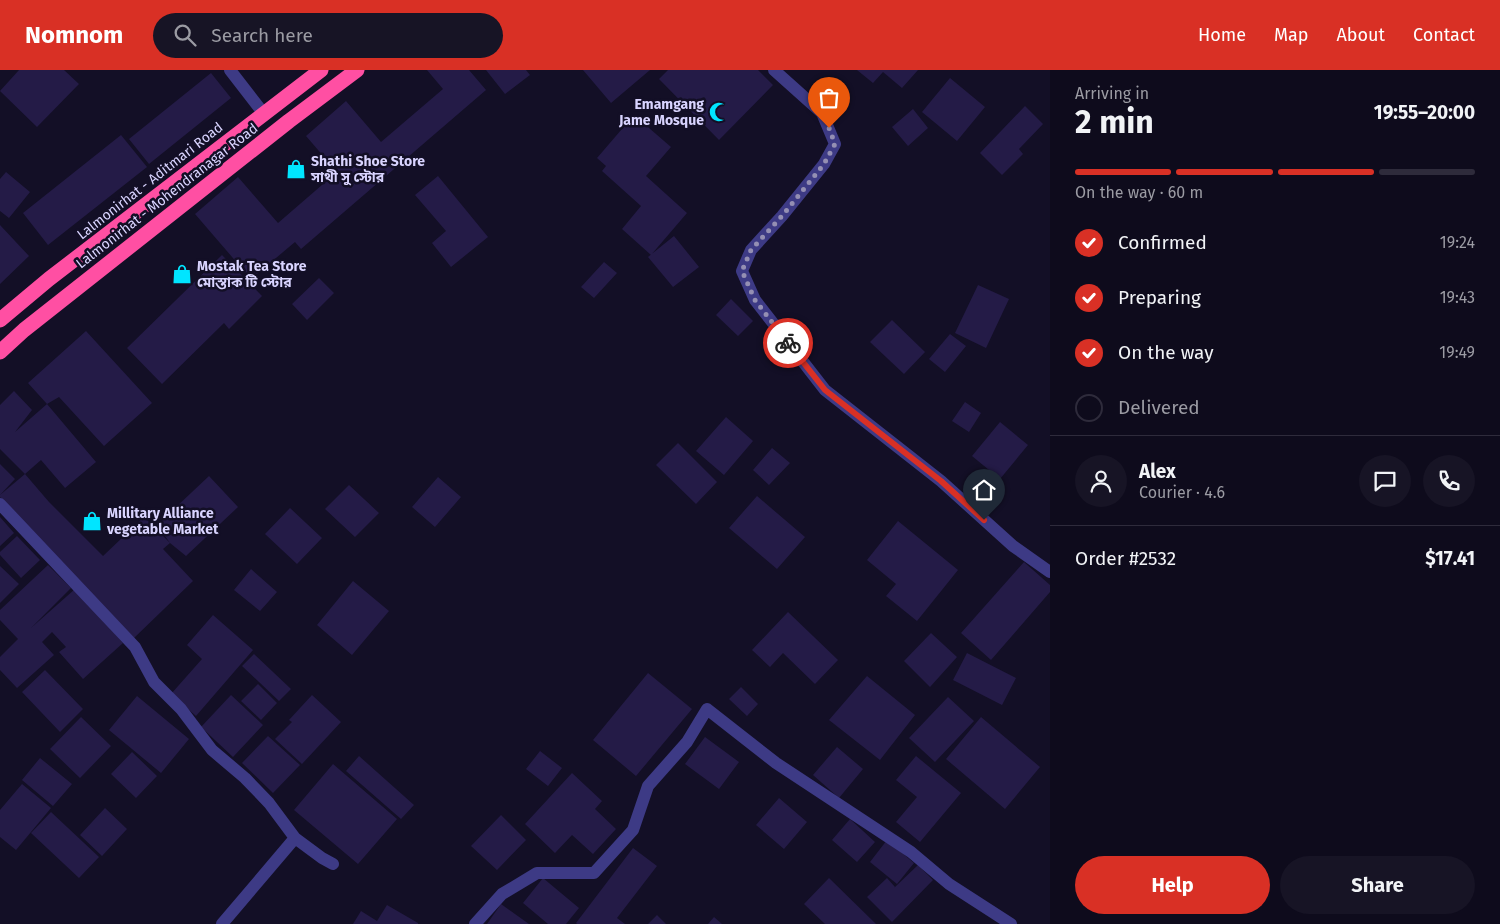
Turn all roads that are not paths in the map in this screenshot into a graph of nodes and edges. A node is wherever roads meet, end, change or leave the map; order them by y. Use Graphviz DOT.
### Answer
graph roads {
  1 [pos="230,70"];
  2 [pos="321,70"];
  3 [pos="356,70"];
  4 [pos="774,70"];
  5 [pos="264,114"];
  6 [pos="0,320"];
  7 [pos="0,352"];
  8 [pos="0,504"];
  9 [pos="1050,572"];
  10 [pos="296,838"];
  11 [pos="334,864"];
  12 [pos="222,924"];
  13 [pos="475,924"];
  14 [pos="1011,924"];
  1 -- 5 [label="street"];
  2 -- 5 [label="highway, Lalmonirhat - Aditmari Road"];
  3 -- 7 [label="highway, Lalmonirhat - Mohendranagar Road"];
  4 -- 9 [label="street"];
  5 -- 6 [label="highway, Lalmonirhat - Aditmari Road"];
  8 -- 10 [label="street"];
  10 -- 11 [label="street"];
  10 -- 12 [label="street"];
  13 -- 14 [label="street"];
}
